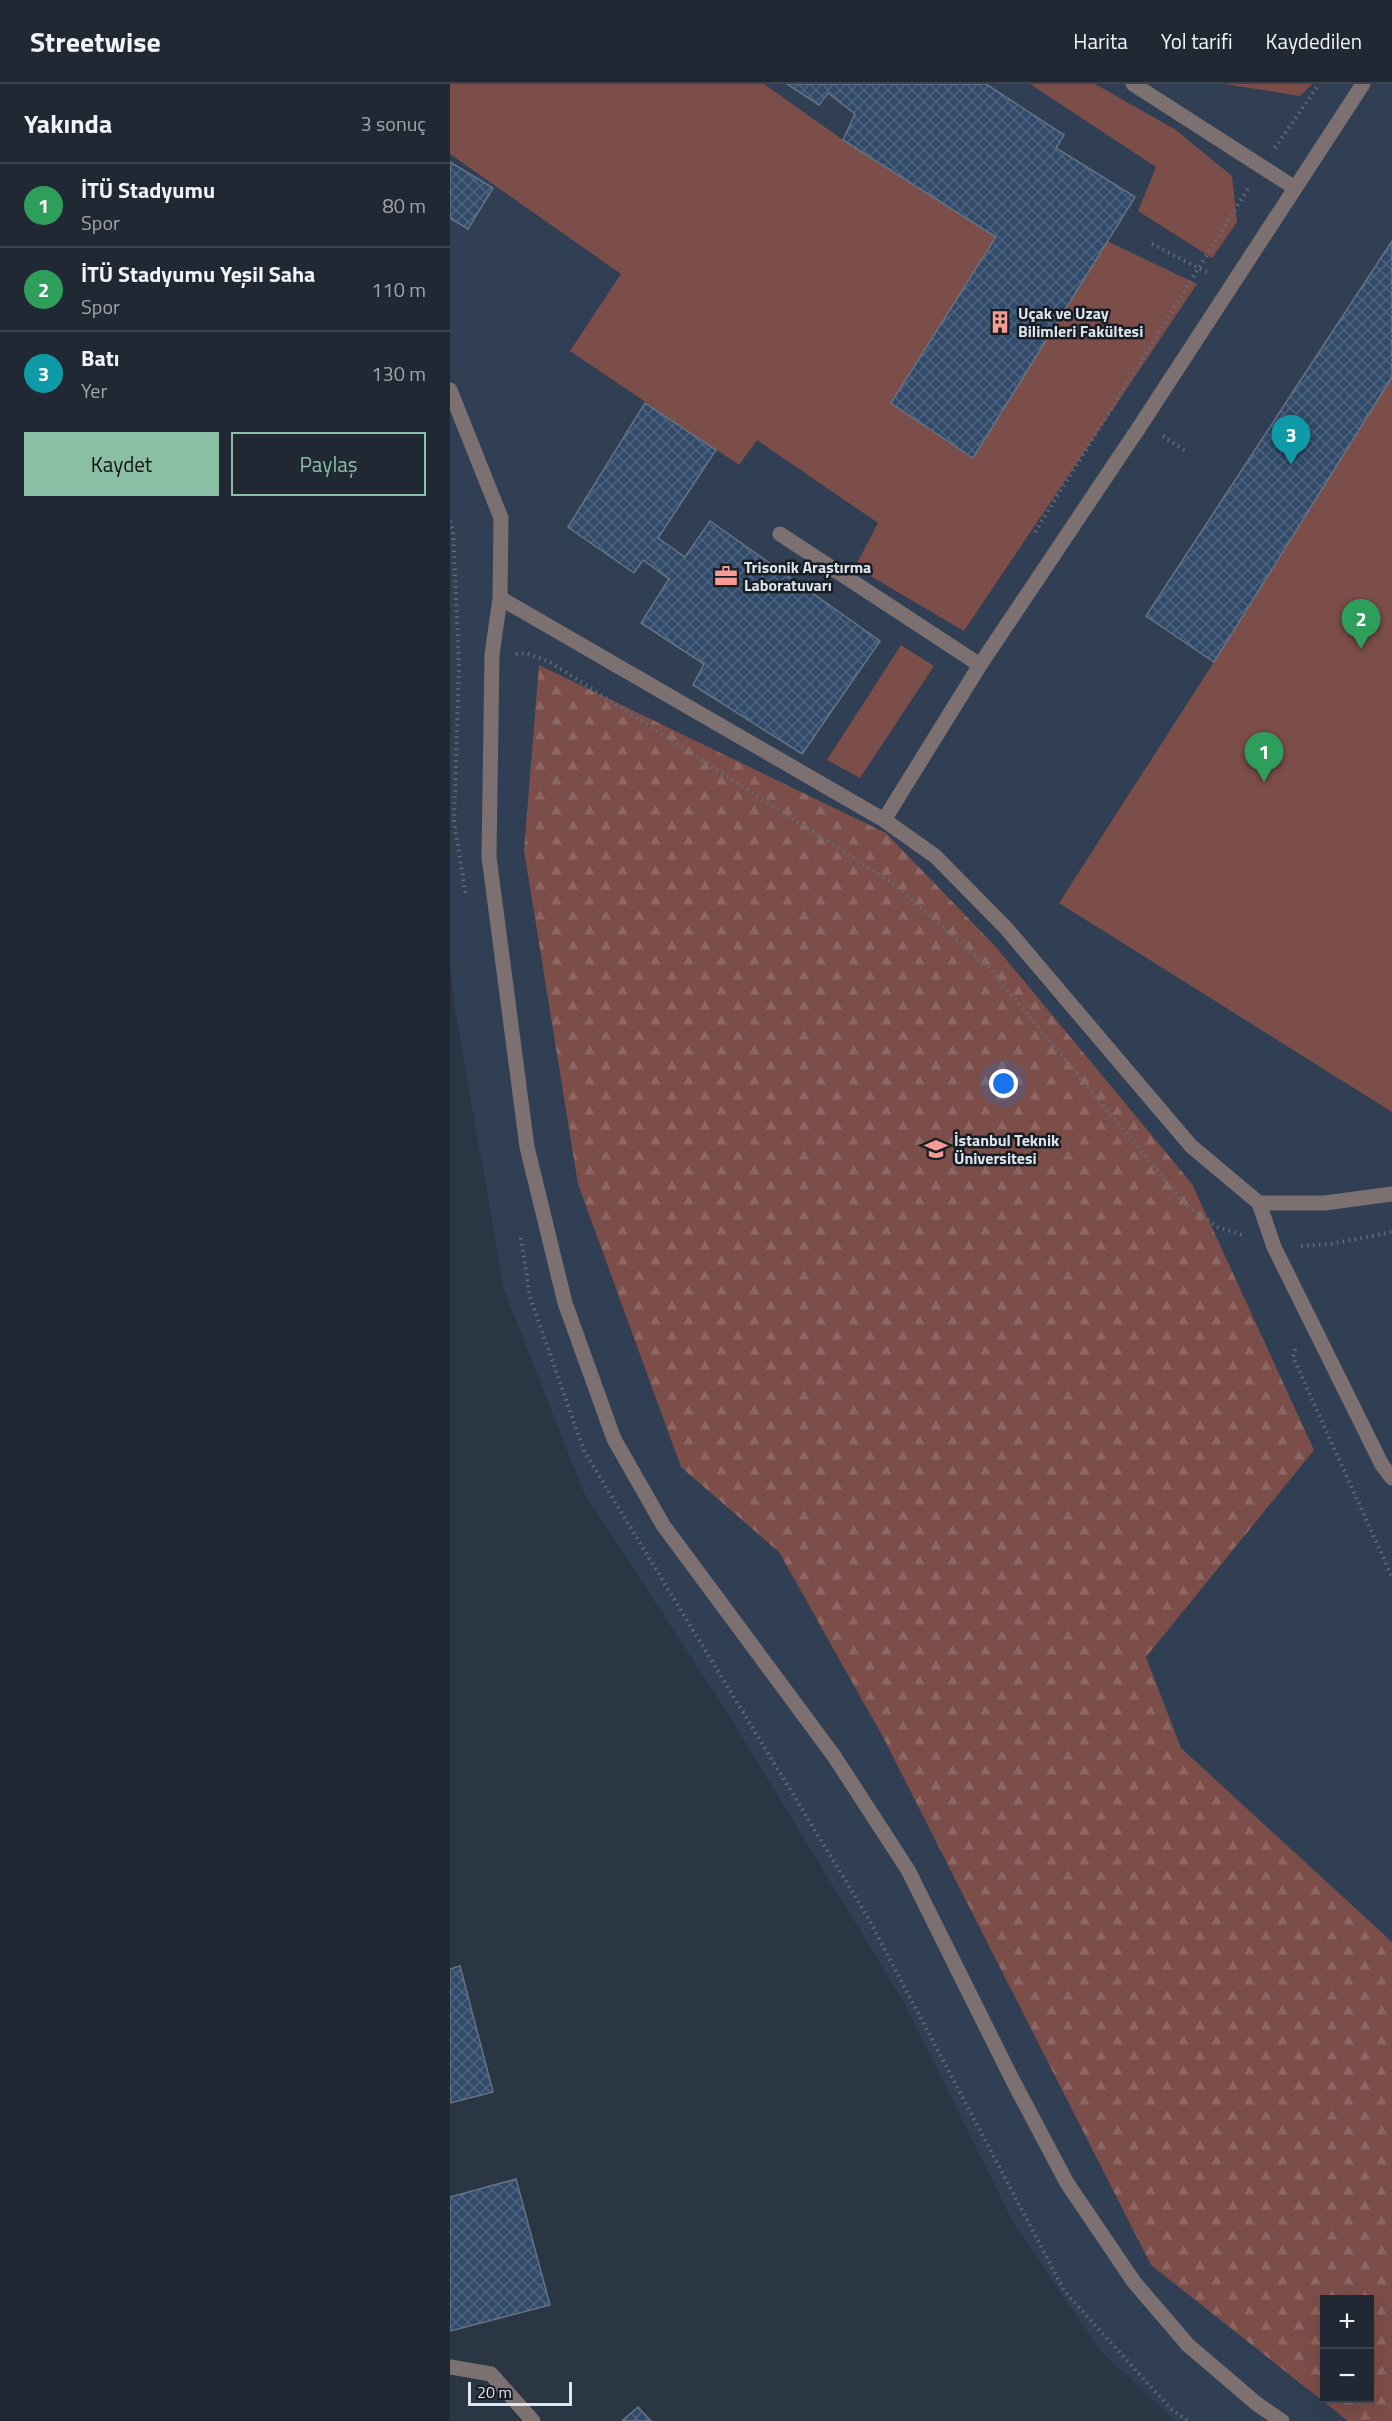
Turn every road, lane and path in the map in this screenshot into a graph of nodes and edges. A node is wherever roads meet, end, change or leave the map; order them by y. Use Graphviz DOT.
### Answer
graph roads {
  1 [pos="1133,84"];
  2 [pos="1363,84"];
  3 [pos="1294,188"];
  4 [pos="1152,244"];
  5 [pos="1233,284"];
  6 [pos="450,390"];
  7 [pos="450,521"];
  8 [pos="780,534"];
  9 [pos="500,598"];
  10 [pos="492,655"];
  11 [pos="980,665"];
  12 [pos="884,820"];
  13 [pos="1392,1194"];
  14 [pos="1259,1203"];
  15 [pos="1392,1232"];
  16 [pos="1274,1247"];
  17 [pos="1307,1315"];
  18 [pos="1392,1478"];
  19 [pos="1392,1576"];
  20 [pos="450,2367"];
  21 [pos="533,2421"];
  22 [pos="1282,2421"];
  1 -- 3 [label="street"];
  2 -- 3 [label="street"];
  3 -- 5 [label="street"];
  4 -- 5 [label="path"];
  5 -- 11 [label="street"];
  6 -- 9 [label="street"];
  7 -- 10 [label="path"];
  8 -- 11 [label="street"];
  9 -- 10 [label="street"];
  9 -- 12 [label="street"];
  10 -- 16 [label="path"];
  10 -- 22 [label="street"];
  11 -- 12 [label="street"];
  12 -- 14 [label="street"];
  13 -- 14 [label="street"];
  14 -- 16 [label="street"];
  15 -- 16 [label="path"];
  16 -- 17 [label="street"];
  17 -- 18 [label="street"];
  17 -- 19 [label="path"];
  20 -- 21 [label="street"];
}
